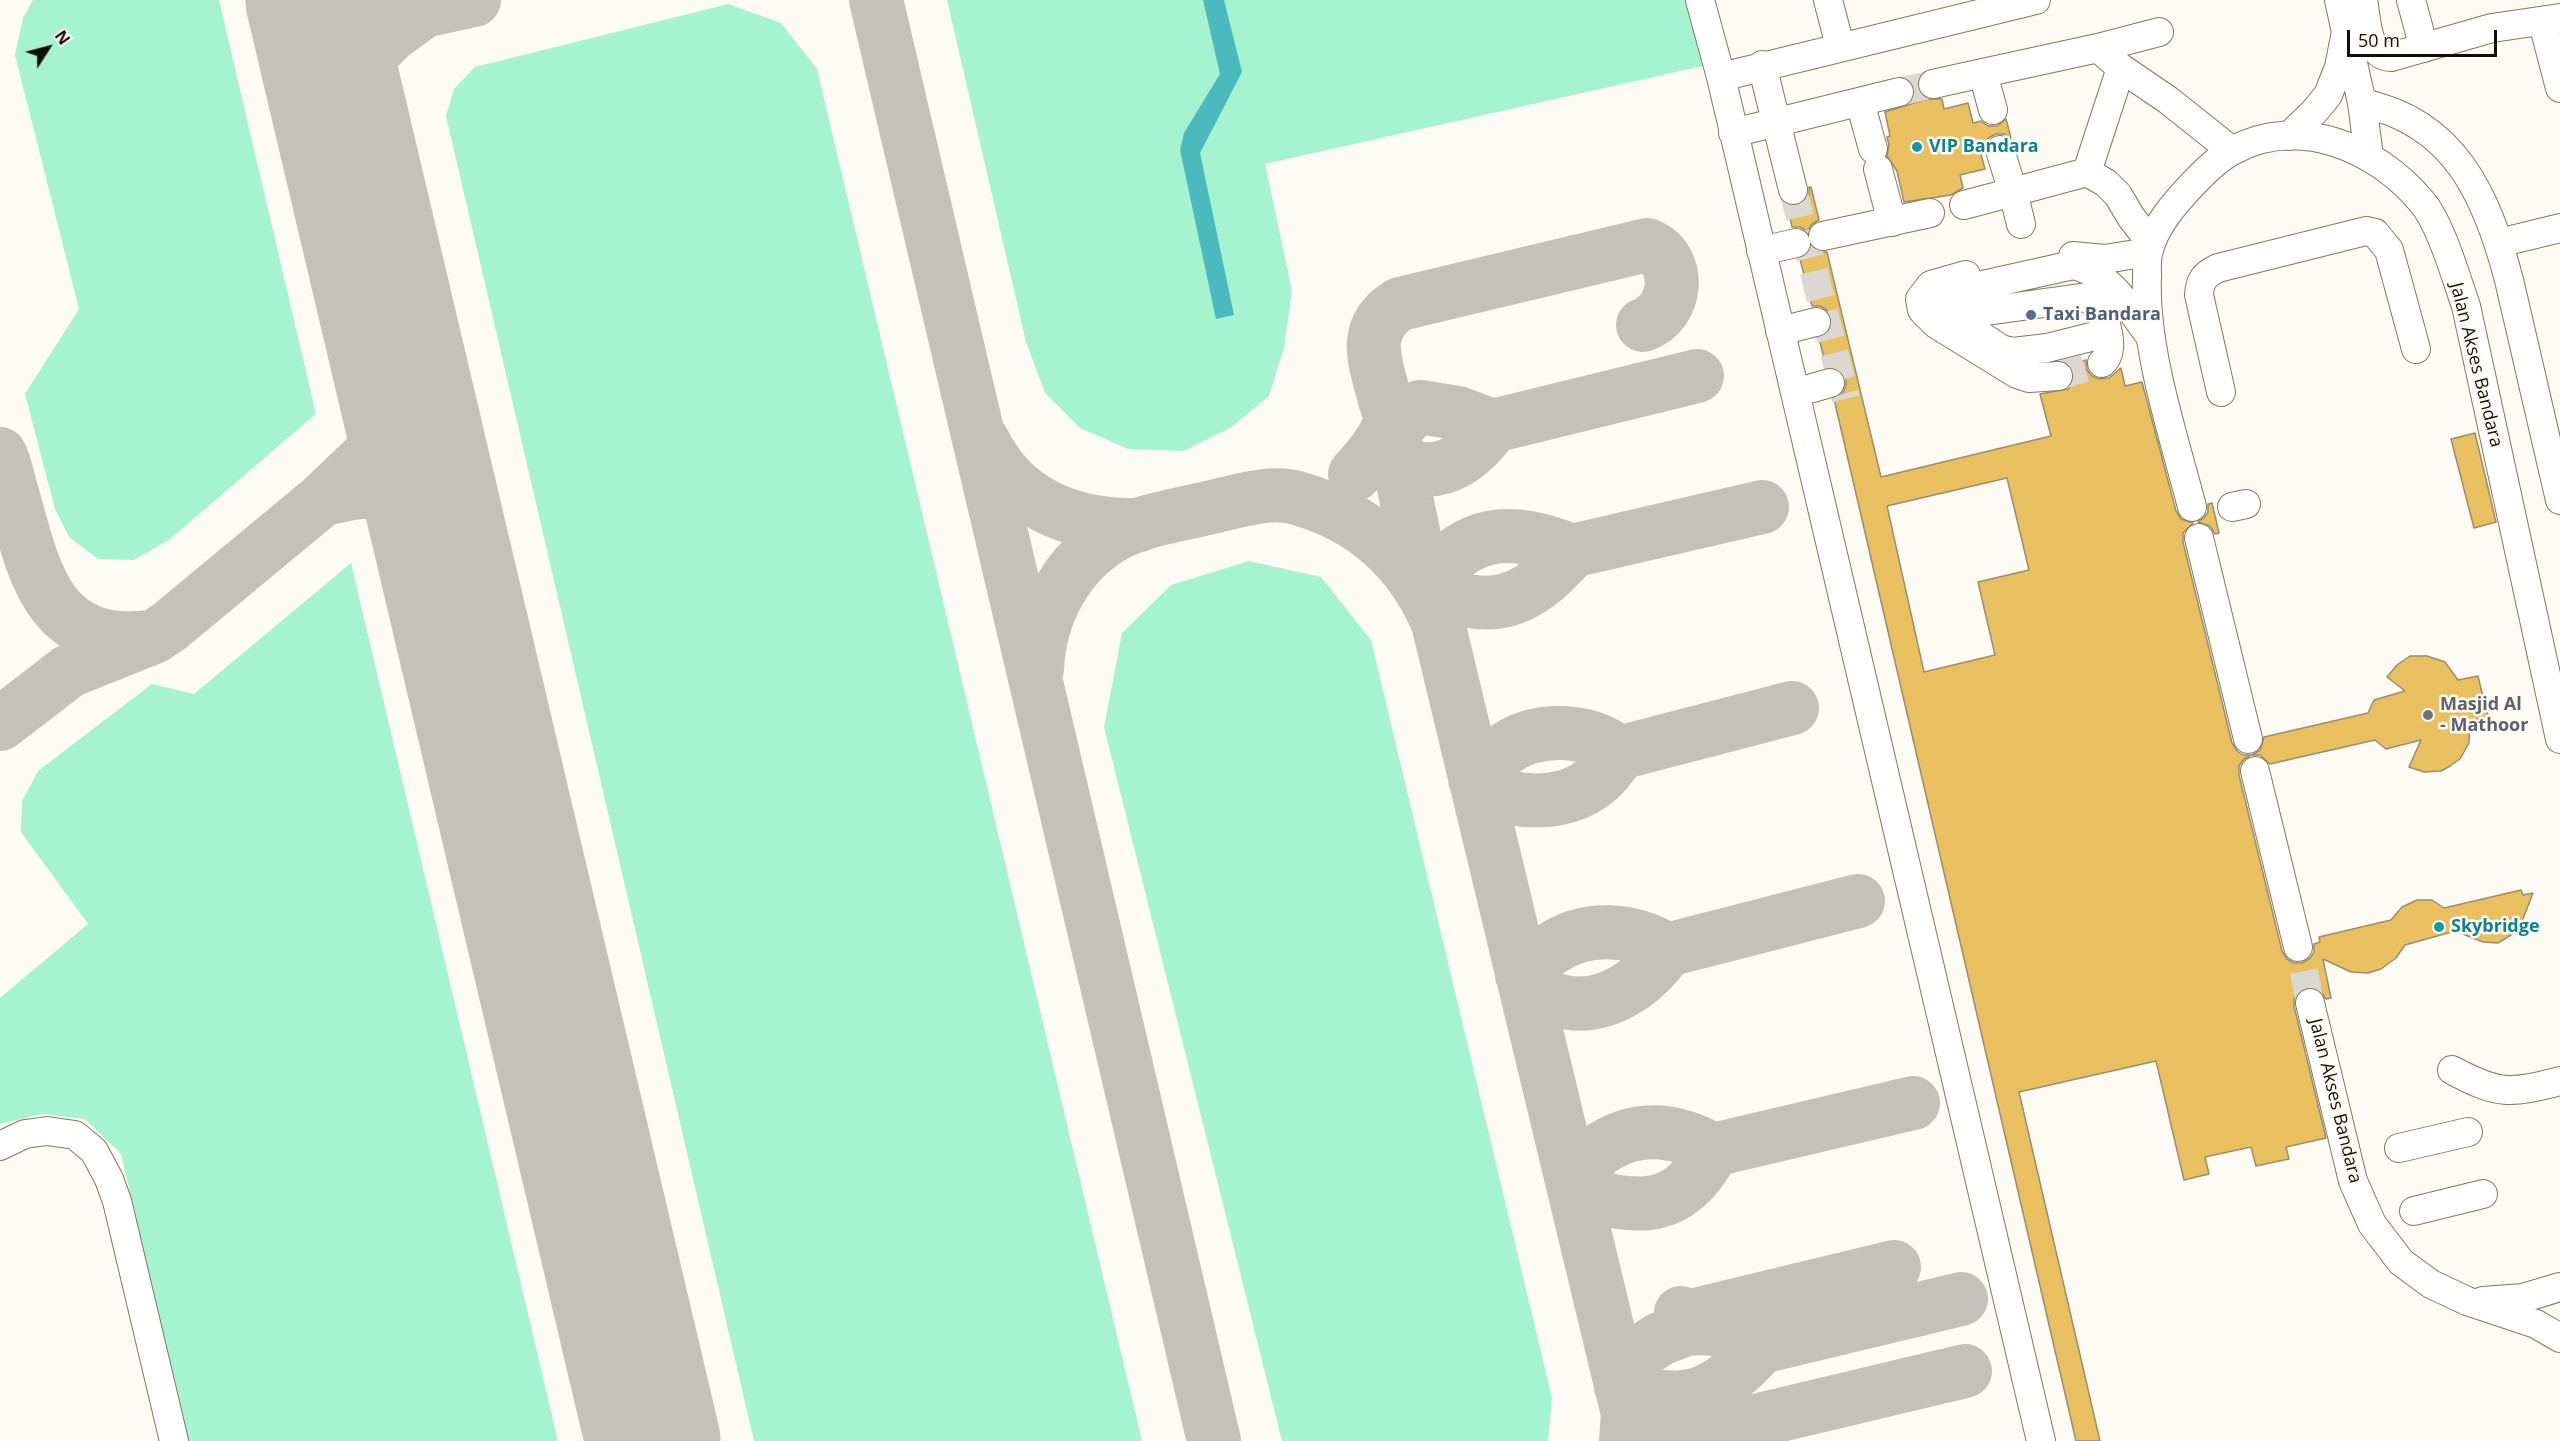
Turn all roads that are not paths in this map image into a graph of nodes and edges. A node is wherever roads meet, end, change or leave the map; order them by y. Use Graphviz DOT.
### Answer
graph roads {
  1 [pos="1700,0"];
  2 [pos="1828,0"];
  3 [pos="2036,0"];
  4 [pos="2339,0"];
  5 [pos="2411,0"];
  6 [pos="2360,20"];
  7 [pos="2552,20"];
  8 [pos="2159,32"];
  9 [pos="1840,46"];
  10 [pos="2098,48"];
  11 [pos="2424,48"];
  12 [pos="1762,65"];
  13 [pos="2121,68"];
  14 [pos="1983,73"];
  15 [pos="2558,75"];
  16 [pos="1720,77"];
  17 [pos="1933,84"];
  18 [pos="1899,92"];
  19 [pos="1860,102"];
  20 [pos="2362,103"];
  21 [pos="1993,111"];
  22 [pos="1776,122"];
  23 [pos="1733,133"];
  24 [pos="2289,136"];
  25 [pos="2000,150"];
  26 [pos="2232,151"];
  27 [pos="2369,156"];
  28 [pos="2087,172"];
  29 [pos="1793,190"];
  30 [pos="2013,192"];
  31 [pos="1964,205"];
  32 [pos="1930,213"];
  33 [pos="1892,222"];
  34 [pos="2021,224"];
  35 [pos="2560,228"];
  36 [pos="2499,243"];
  37 [pos="2149,248"];
  38 [pos="1761,251"];
  39 [pos="1951,316"];
  40 [pos="1816,322"];
  41 [pos="1780,331"];
  42 [pos="2107,333"];
  43 [pos="2150,336"];
  44 [pos="2416,349"];
  45 [pos="2102,363"];
  46 [pos="2058,376"];
  47 [pos="1830,383"];
  48 [pos="2221,392"];
  49 [pos="1795,393"];
  50 [pos="2560,500"];
  51 [pos="2192,507"];
  52 [pos="2199,538"];
  53 [pos="2554,685"];
  54 [pos="2248,739"];
  55 [pos="2560,740"];
  56 [pos="2255,771"];
  57 [pos="2301,960"];
  58 [pos="2310,1003"];
  59 [pos="2452,1070"];
  60 [pos="2560,1080"];
  61 [pos="2468,1132"];
  62 [pos="0,1146"];
  63 [pos="2399,1148"];
  64 [pos="2483,1194"];
  65 [pos="2414,1211"];
  66 [pos="2560,1287"];
  67 [pos="2467,1301"];
  68 [pos="2560,1338"];
  69 [pos="174,1441"];
  70 [pos="2041,1441"];
  1 -- 16 [label="street"];
  2 -- 9 [label="street"];
  3 -- 9 [label="street"];
  4 -- 6 [label="street"];
  5 -- 11 [label="street"];
  6 -- 11 [label="street"];
  6 -- 20 [label="street"];
  6 -- 24 [label="street"];
  7 -- 11 [label="street"];
  7 -- 15 [label="street"];
  8 -- 10 [label="street"];
  9 -- 12 [label="street"];
  10 -- 13 [label="street"];
  10 -- 14 [label="street"];
  12 -- 16 [label="street"];
  12 -- 22 [label="street"];
  13 -- 26 [label="street"];
  13 -- 28 [label="street"];
  14 -- 17 [label="street"];
  14 -- 21 [label="street"];
  16 -- 23 [label="street"];
  18 -- 19 [label="street"];
  19 -- 22 [label="street"];
  19 -- 33 [label="street"];
  20 -- 27 [label="street"];
  20 -- 36 [label="street"];
  22 -- 23 [label="street"];
  22 -- 29 [label="street"];
  23 -- 38 [label="street"];
  24 -- 26 [label="street, Jalan Akses Bandara"];
  24 -- 27 [label="street, Jalan Akses Bandara"];
  25 -- 30 [label="street"];
  26 -- 37 [label="street, Jalan Akses Bandara"];
  27 -- 53 [label="street, Jalan Akses Bandara"];
  28 -- 30 [label="street"];
  28 -- 37 [label="street"];
  30 -- 31 [label="street"];
  30 -- 34 [label="street"];
  32 -- 33 [label="street"];
  33 -- 38 [label="street"];
  35 -- 36 [label="street"];
  36 -- 50 [label="street"];
  37 -- 43 [label="street, Jalan Akses Bandara"];
  37 -- 46 [label="street"];
  38 -- 41 [label="street"];
  39 -- 42 [label="street"];
  39 -- 42 [label="street"];
  39 -- 43 [label="street"];
  40 -- 41 [label="street"];
  41 -- 49 [label="street"];
  42 -- 45 [label="street"];
  43 -- 51 [label="street, Jalan Akses Bandara"];
  44 -- 48 [label="street"];
  47 -- 49 [label="street"];
  49 -- 70 [label="street"];
  52 -- 54 [label="street"];
  53 -- 55 [label="street, Jalan Akses Bandara"];
  56 -- 57 [label="street"];
  58 -- 67 [label="street, Jalan Akses Bandara"];
  59 -- 60 [label="street"];
  61 -- 63 [label="street"];
  62 -- 69 [label="street"];
  64 -- 65 [label="street"];
  66 -- 67 [label="street"];
  67 -- 68 [label="street, Jalan Akses Bandara"];
}
